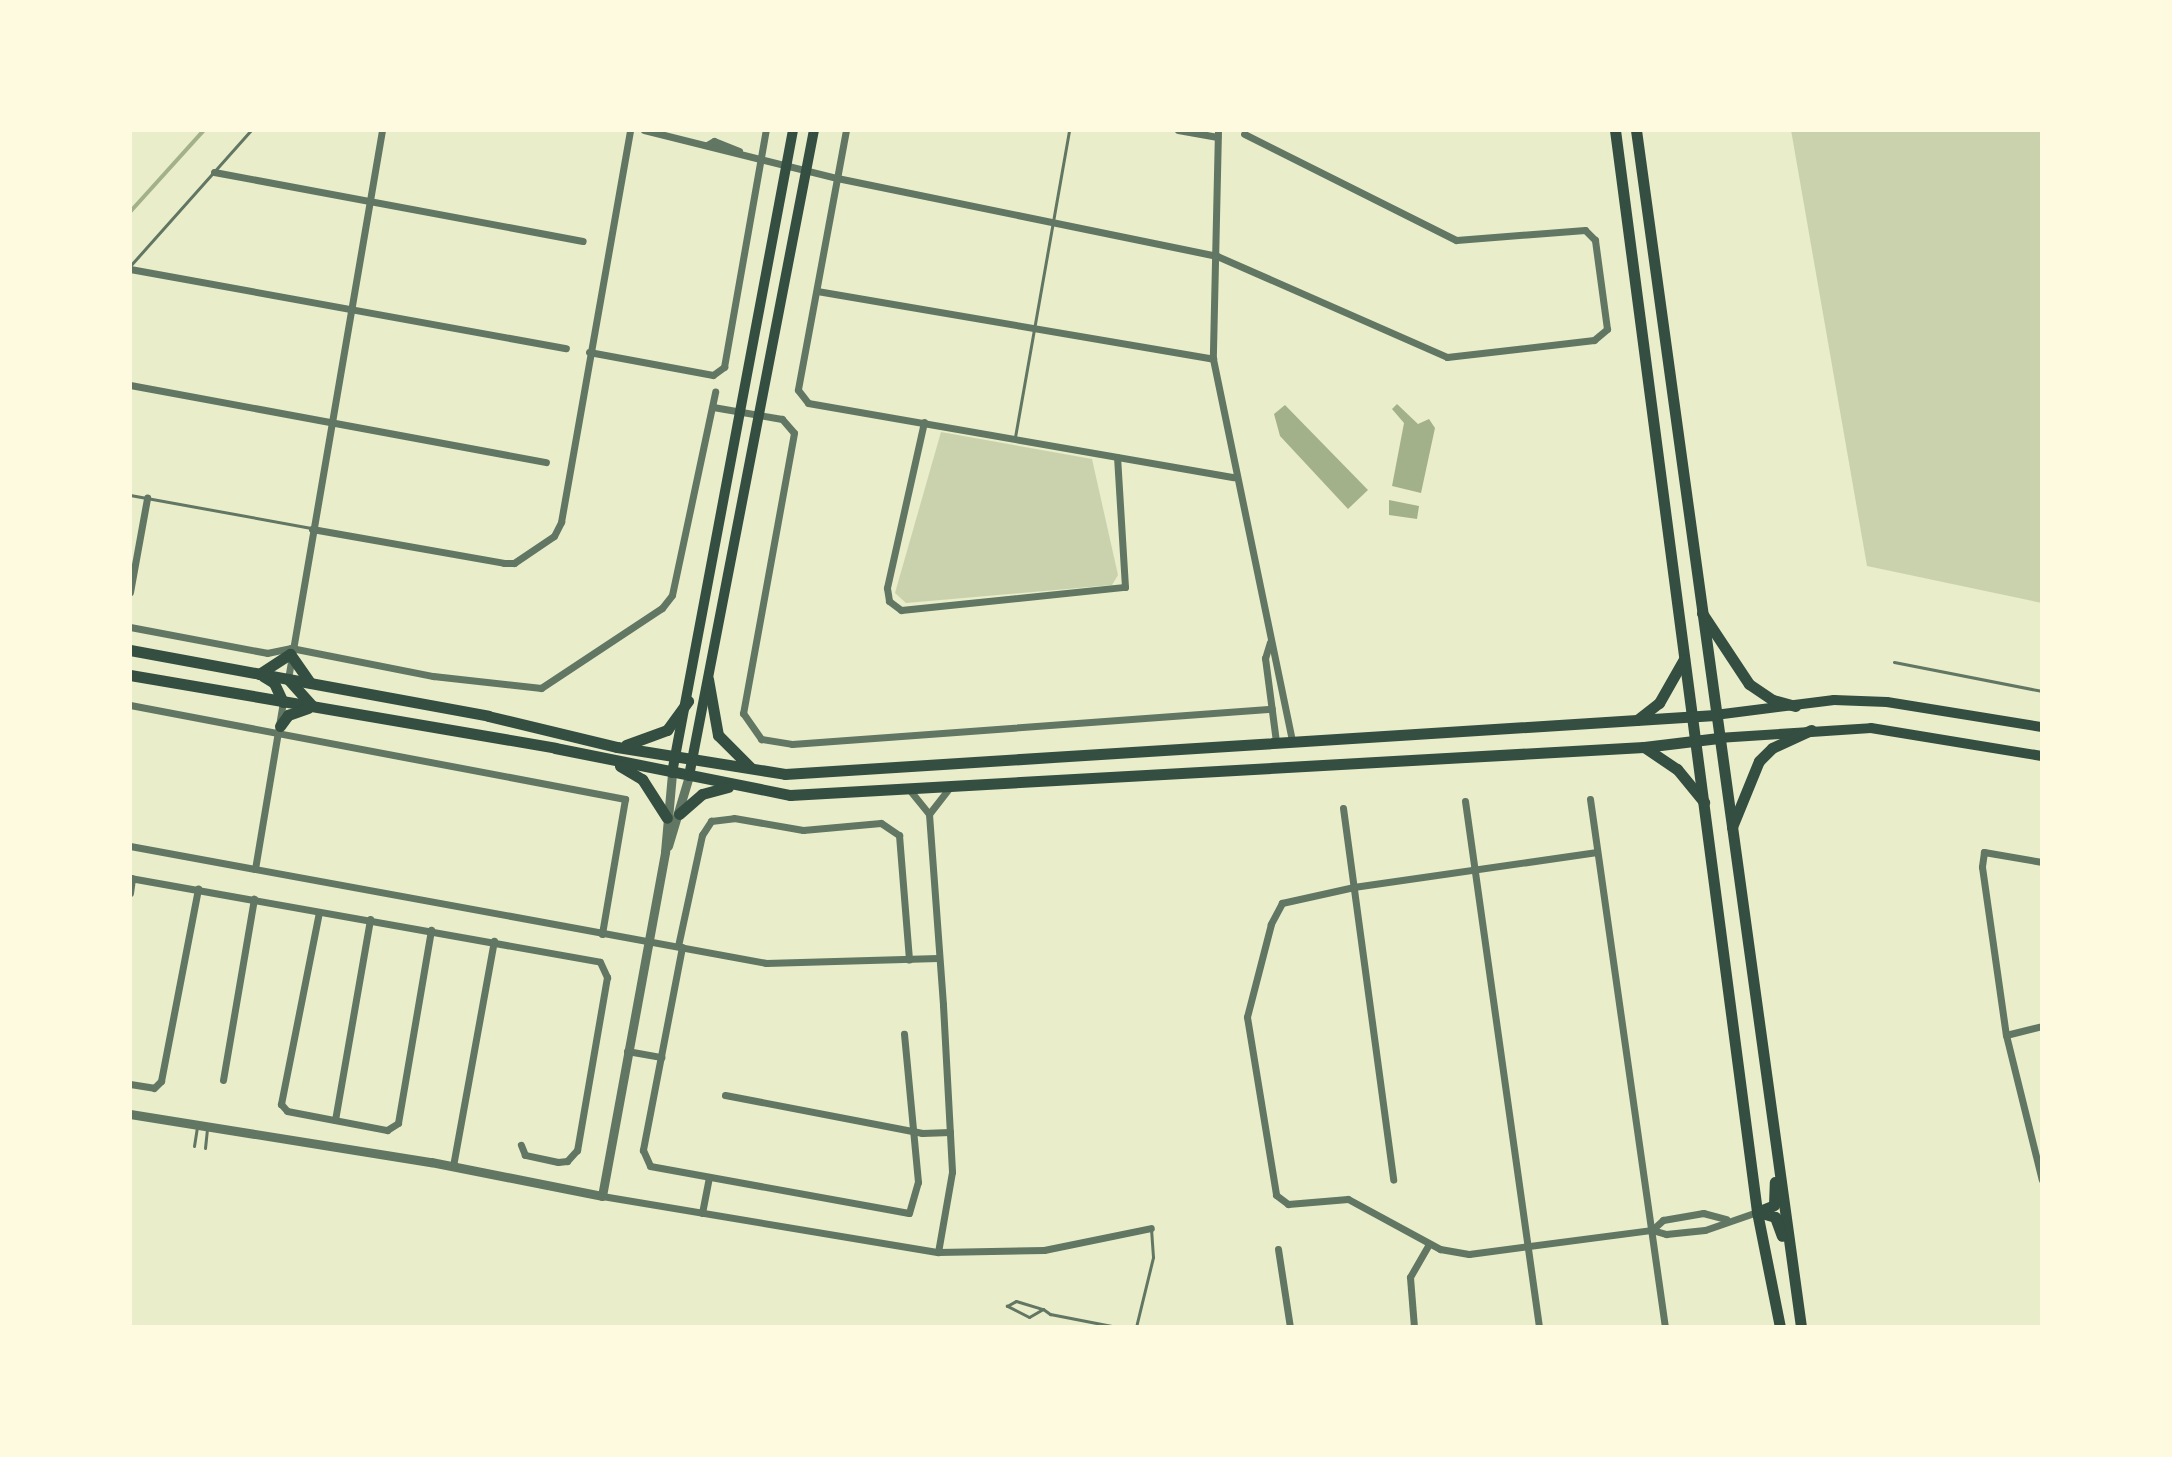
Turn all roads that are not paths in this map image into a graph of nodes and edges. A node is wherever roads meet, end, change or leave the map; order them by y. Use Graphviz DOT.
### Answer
graph roads {
  1 [pos="251,130"];
  2 [pos="382,130"];
  3 [pos="630,130"];
  4 [pos="644,130"];
  5 [pos="766,130"];
  6 [pos="793,130"];
  7 [pos="814,130"];
  8 [pos="846,130"];
  9 [pos="1069,130"];
  10 [pos="1178,130"];
  11 [pos="1615,130"];
  12 [pos="1635,130"];
  13 [pos="1218,133"];
  14 [pos="1244,134"];
  15 [pos="761,157"];
  16 [pos="786,164"];
  17 [pos="807,170"];
  18 [pos="214,172"];
  19 [pos="837,178"];
  20 [pos="370,198"];
  21 [pos="1053,220"];
  22 [pos="583,241"];
  23 [pos="1217,256"];
  24 [pos="130,268"];
  25 [pos="1655,274"];
  26 [pos="1632,276"];
  27 [pos="817,291"];
  28 [pos="351,305"];
  29 [pos="1034,326"];
  30 [pos="566,348"];
  31 [pos="589,352"];
  32 [pos="1213,359"];
  33 [pos="130,385"];
  34 [pos="715,392"];
  35 [pos="713,407"];
  36 [pos="741,411"];
  37 [pos="761,415"];
  38 [pos="331,420"];
  39 [pos="924,422"];
  40 [pos="1015,437"];
  41 [pos="1117,457"];
  42 [pos="546,462"];
  43 [pos="1234,477"];
  44 [pos="130,495"];
  45 [pos="147,498"];
  46 [pos="312,529"];
  47 [pos="130,592"];
  48 [pos="1698,606"];
  49 [pos="130,627"];
  50 [pos="1270,642"];
  51 [pos="130,650"];
  52 [pos="290,651"];
  53 [pos="1685,656"];
  54 [pos="1894,662"];
  55 [pos="258,674"];
  56 [pos="130,675"];
  57 [pos="288,679"];
  58 [pos="708,679"];
  59 [pos="310,683"];
  60 [pos="2042,691"];
  61 [pos="261,698"];
  62 [pos="688,701"];
  63 [pos="283,702"];
  64 [pos="130,705"];
  65 [pos="1795,706"];
  66 [pos="313,707"];
  67 [pos="1272,709"];
  68 [pos="1715,715"];
  69 [pos="1694,717"];
  70 [pos="1633,722"];
  71 [pos="2042,727"];
  72 [pos="280,728"];
  73 [pos="1811,730"];
  74 [pos="1718,738"];
  75 [pos="1696,740"];
  76 [pos="1292,741"];
  77 [pos="1276,742"];
  78 [pos="617,747"];
  79 [pos="1644,747"];
  80 [pos="675,756"];
  81 [pos="2042,756"];
  82 [pos="693,759"];
  83 [pos="610,760"];
  84 [pos="754,770"];
  85 [pos="672,773"];
  86 [pos="689,776"];
  87 [pos="952,784"];
  88 [pos="733,786"];
  89 [pos="907,788"];
  90 [pos="1590,799"];
  91 [pos="1465,801"];
  92 [pos="1706,806"];
  93 [pos="1343,808"];
  94 [pos="679,814"];
  95 [pos="929,814"];
  96 [pos="667,818"];
  97 [pos="1732,827"];
  98 [pos="130,846"];
  99 [pos="665,852"];
  100 [pos="1597,852"];
  101 [pos="2042,862"];
  102 [pos="255,869"];
  103 [pos="1474,869"];
  104 [pos="131,878"];
  105 [pos="1354,887"];
  106 [pos="198,889"];
  107 [pos="130,893"];
  108 [pos="254,899"];
  109 [pos="319,912"];
  110 [pos="370,919"];
  111 [pos="431,930"];
  112 [pos="602,934"];
  113 [pos="646,940"];
  114 [pos="494,941"];
  115 [pos="680,946"];
  116 [pos="938,958"];
  117 [pos="909,960"];
  118 [pos="2042,1026"];
  119 [pos="904,1034"];
  120 [pos="2006,1035"];
  121 [pos="627,1051"];
  122 [pos="661,1057"];
  123 [pos="223,1080"];
  124 [pos="130,1084"];
  125 [pos="725,1095"];
  126 [pos="130,1114"];
  127 [pos="335,1120"];
  128 [pos="202,1127"];
  129 [pos="914,1131"];
  130 [pos="950,1132"];
  131 [pos="1774,1137"];
  132 [pos="521,1145"];
  133 [pos="194,1146"];
  134 [pos="205,1148"];
  135 [pos="453,1166"];
  136 [pos="709,1178"];
  137 [pos="1393,1180"];
  138 [pos="2042,1180"];
  139 [pos="602,1196"];
  140 [pos="1757,1212"];
  141 [pos="702,1213"];
  142 [pos="1726,1219"];
  143 [pos="1151,1228"];
  144 [pos="1652,1230"];
  145 [pos="1429,1244"];
  146 [pos="1527,1246"];
  147 [pos="1278,1249"];
  148 [pos="938,1252"];
  149 [pos="1792,1267"];
  150 [pos="1043,1309"];
  151 [pos="1117,1327"];
  152 [pos="1136,1327"];
  153 [pos="1290,1327"];
  154 [pos="1414,1327"];
  155 [pos="1539,1327"];
  156 [pos="1665,1327"];
  157 [pos="1780,1327"];
  158 [pos="1801,1327"];
  1 -- 18 [label="lane"];
  2 -- 20 [label="street"];
  3 -- 31 [label="street"];
  4 -- 15 [label="street"];
  5 -- 15 [label="street"];
  6 -- 16 [label="main road"];
  7 -- 17 [label="main road"];
  8 -- 19 [label="street"];
  9 -- 21 [label="lane"];
  10 -- 13 [label="street"];
  11 -- 12 [label="main road"];
  11 -- 26 [label="main road"];
  12 -- 25 [label="main road"];
  13 -- 23 [label="street"];
  14 -- 23 [label="street"];
  15 -- 16 [label="street"];
  15 -- 31 [label="street"];
  16 -- 17 [label="street"];
  16 -- 36 [label="main road"];
  17 -- 19 [label="street"];
  17 -- 37 [label="main road"];
  18 -- 20 [label="street"];
  18 -- 24 [label="lane"];
  19 -- 21 [label="street"];
  19 -- 27 [label="street"];
  20 -- 22 [label="street"];
  20 -- 28 [label="street"];
  21 -- 23 [label="street"];
  21 -- 29 [label="lane"];
  23 -- 32 [label="street"];
  24 -- 28 [label="street"];
  25 -- 26 [label="main road"];
  25 -- 48 [label="main road"];
  26 -- 53 [label="main road"];
  27 -- 29 [label="street"];
  27 -- 39 [label="street"];
  28 -- 30 [label="street"];
  28 -- 38 [label="street"];
  29 -- 32 [label="street"];
  29 -- 40 [label="lane"];
  31 -- 46 [label="street"];
  32 -- 43 [label="street"];
  33 -- 38 [label="street"];
  34 -- 35 [label="street"];
  35 -- 36 [label="street"];
  35 -- 52 [label="street"];
  36 -- 37 [label="street"];
  36 -- 62 [label="main road"];
  37 -- 58 [label="main road"];
  37 -- 67 [label="street"];
  38 -- 42 [label="street"];
  38 -- 46 [label="street"];
  39 -- 40 [label="street"];
  39 -- 41 [label="street"];
  40 -- 41 [label="street"];
  41 -- 43 [label="street"];
  43 -- 50 [label="street"];
  44 -- 45 [label="lane"];
  45 -- 46 [label="lane"];
  45 -- 47 [label="street"];
  46 -- 52 [label="street"];
  48 -- 65 [label="main road"];
  48 -- 68 [label="main road"];
  49 -- 52 [label="street"];
  50 -- 67 [label="street"];
  50 -- 76 [label="street"];
  51 -- 55 [label="main road"];
  52 -- 55 [label="main road"];
  52 -- 57 [label="street"];
  52 -- 59 [label="main road"];
  53 -- 69 [label="main road"];
  53 -- 70 [label="main road"];
  54 -- 60 [label="lane"];
  55 -- 57 [label="main road"];
  55 -- 63 [label="main road"];
  56 -- 61 [label="main road"];
  57 -- 59 [label="main road"];
  57 -- 66 [label="main road"];
  58 -- 82 [label="main road"];
  58 -- 84 [label="main road"];
  59 -- 78 [label="main road"];
  61 -- 63 [label="main road"];
  61 -- 72 [label="main road"];
  62 -- 78 [label="main road"];
  62 -- 80 [label="main road"];
  63 -- 66 [label="main road"];
  63 -- 72 [label="street"];
  64 -- 72 [label="street"];
  65 -- 68 [label="main road"];
  65 -- 71 [label="main road"];
  66 -- 72 [label="main road"];
  66 -- 83 [label="main road"];
  67 -- 77 [label="street"];
  68 -- 69 [label="main road"];
  68 -- 74 [label="main road"];
  69 -- 70 [label="main road"];
  69 -- 75 [label="main road"];
  70 -- 76 [label="main road"];
  72 -- 102 [label="street"];
  72 -- 112 [label="street"];
  73 -- 74 [label="main road"];
  73 -- 81 [label="main road"];
  73 -- 97 [label="main road"];
  74 -- 75 [label="main road"];
  74 -- 97 [label="main road"];
  75 -- 79 [label="main road"];
  75 -- 92 [label="main road"];
  76 -- 77 [label="main road"];
  77 -- 84 [label="main road"];
  78 -- 80 [label="main road"];
  79 -- 87 [label="main road"];
  79 -- 92 [label="main road"];
  80 -- 82 [label="main road"];
  80 -- 85 [label="main road"];
  82 -- 84 [label="main road"];
  82 -- 86 [label="main road"];
  83 -- 85 [label="main road"];
  83 -- 96 [label="main road"];
  85 -- 86 [label="main road"];
  85 -- 96 [label="street"];
  86 -- 88 [label="main road"];
  86 -- 94 [label="street"];
  87 -- 89 [label="main road"];
  87 -- 95 [label="street"];
  88 -- 89 [label="main road"];
  88 -- 94 [label="main road"];
  89 -- 95 [label="street"];
  90 -- 100 [label="street"];
  91 -- 103 [label="street"];
  92 -- 140 [label="main road"];
  93 -- 105 [label="street"];
  94 -- 99 [label="street"];
  95 -- 116 [label="street"];
  96 -- 99 [label="street"];
  97 -- 131 [label="main road"];
  98 -- 102 [label="street"];
  99 -- 113 [label="street"];
  100 -- 103 [label="street"];
  100 -- 144 [label="street"];
  101 -- 120 [label="street"];
  102 -- 112 [label="street"];
  103 -- 105 [label="street"];
  103 -- 146 [label="street"];
  104 -- 106 [label="street"];
  104 -- 107 [label="street"];
  105 -- 137 [label="street"];
  105 -- 145 [label="street"];
  106 -- 108 [label="street"];
  106 -- 124 [label="street"];
  108 -- 109 [label="street"];
  108 -- 123 [label="street"];
  109 -- 110 [label="street"];
  109 -- 127 [label="street"];
  110 -- 111 [label="street"];
  110 -- 127 [label="street"];
  111 -- 114 [label="street"];
  111 -- 127 [label="street"];
  112 -- 113 [label="street"];
  113 -- 115 [label="street"];
  113 -- 121 [label="street"];
  114 -- 132 [label="street"];
  114 -- 135 [label="street"];
  115 -- 117 [label="street"];
  115 -- 117 [label="street"];
  115 -- 122 [label="street"];
  116 -- 117 [label="street"];
  116 -- 130 [label="street"];
  118 -- 120 [label="street"];
  119 -- 129 [label="street"];
  120 -- 138 [label="street"];
  121 -- 122 [label="street"];
  121 -- 139 [label="street"];
  122 -- 136 [label="street"];
  125 -- 129 [label="street"];
  126 -- 128 [label="street"];
  128 -- 133 [label="lane"];
  128 -- 134 [label="lane"];
  128 -- 135 [label="street"];
  129 -- 130 [label="street"];
  129 -- 136 [label="street"];
  130 -- 148 [label="street"];
  131 -- 140 [label="main road"];
  131 -- 149 [label="main road"];
  135 -- 139 [label="street"];
  136 -- 141 [label="street"];
  139 -- 141 [label="street"];
  140 -- 142 [label="street"];
  140 -- 149 [label="main road"];
  140 -- 157 [label="main road"];
  141 -- 148 [label="street"];
  142 -- 144 [label="street"];
  142 -- 144 [label="street"];
  143 -- 148 [label="street"];
  143 -- 152 [label="lane"];
  144 -- 146 [label="street"];
  144 -- 156 [label="street"];
  145 -- 146 [label="street"];
  145 -- 154 [label="street"];
  146 -- 155 [label="street"];
  147 -- 153 [label="street"];
  149 -- 158 [label="main road"];
  150 -- 150 [label="lane"];
  150 -- 151 [label="lane"];
}
